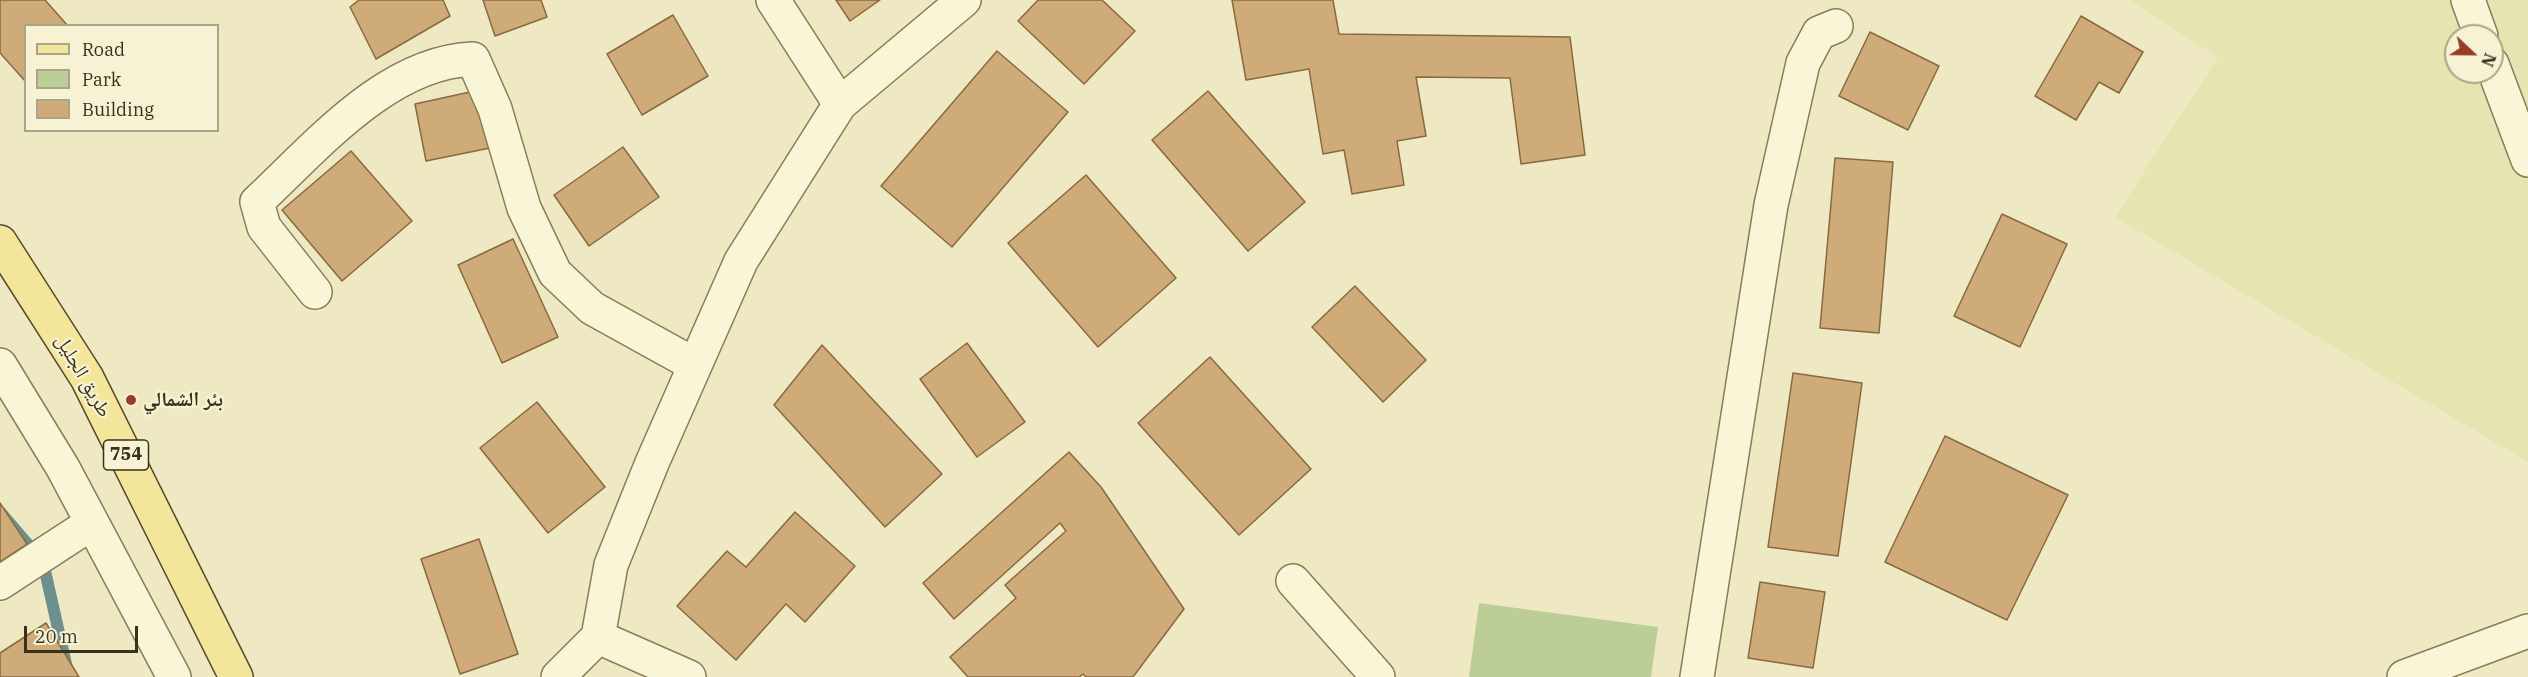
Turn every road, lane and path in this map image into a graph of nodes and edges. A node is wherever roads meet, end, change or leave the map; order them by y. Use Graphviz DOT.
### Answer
graph roads {
  1 [pos="774,0"];
  2 [pos="964,0"];
  3 [pos="2468,0"];
  4 [pos="2477,24"];
  5 [pos="1836,26"];
  6 [pos="2500,84"];
  7 [pos="840,104"];
  8 [pos="2528,160"];
  9 [pos="0,242"];
  10 [pos="315,292"];
  11 [pos="0,365"];
  12 [pos="695,365"];
  13 [pos="92,523"];
  14 [pos="1293,581"];
  15 [pos="0,583"];
  16 [pos="2528,631"];
  17 [pos="598,637"];
  18 [pos="174,677"];
  19 [pos="237,677"];
  20 [pos="558,677"];
  21 [pos="689,677"];
  22 [pos="1378,677"];
  23 [pos="1697,677"];
  24 [pos="2404,677"];
  1 -- 7 [label="street"];
  2 -- 7 [label="street"];
  3 -- 4 [label="street"];
  5 -- 23 [label="street"];
  6 -- 8 [label="street"];
  7 -- 12 [label="street"];
  9 -- 19 [label="main road, طريق الجليل / 754"];
  10 -- 12 [label="street"];
  11 -- 13 [label="street"];
  12 -- 17 [label="street"];
  13 -- 15 [label="street"];
  13 -- 18 [label="street"];
  14 -- 22 [label="street"];
  16 -- 24 [label="street"];
  17 -- 20 [label="street"];
  17 -- 21 [label="street"];
}
